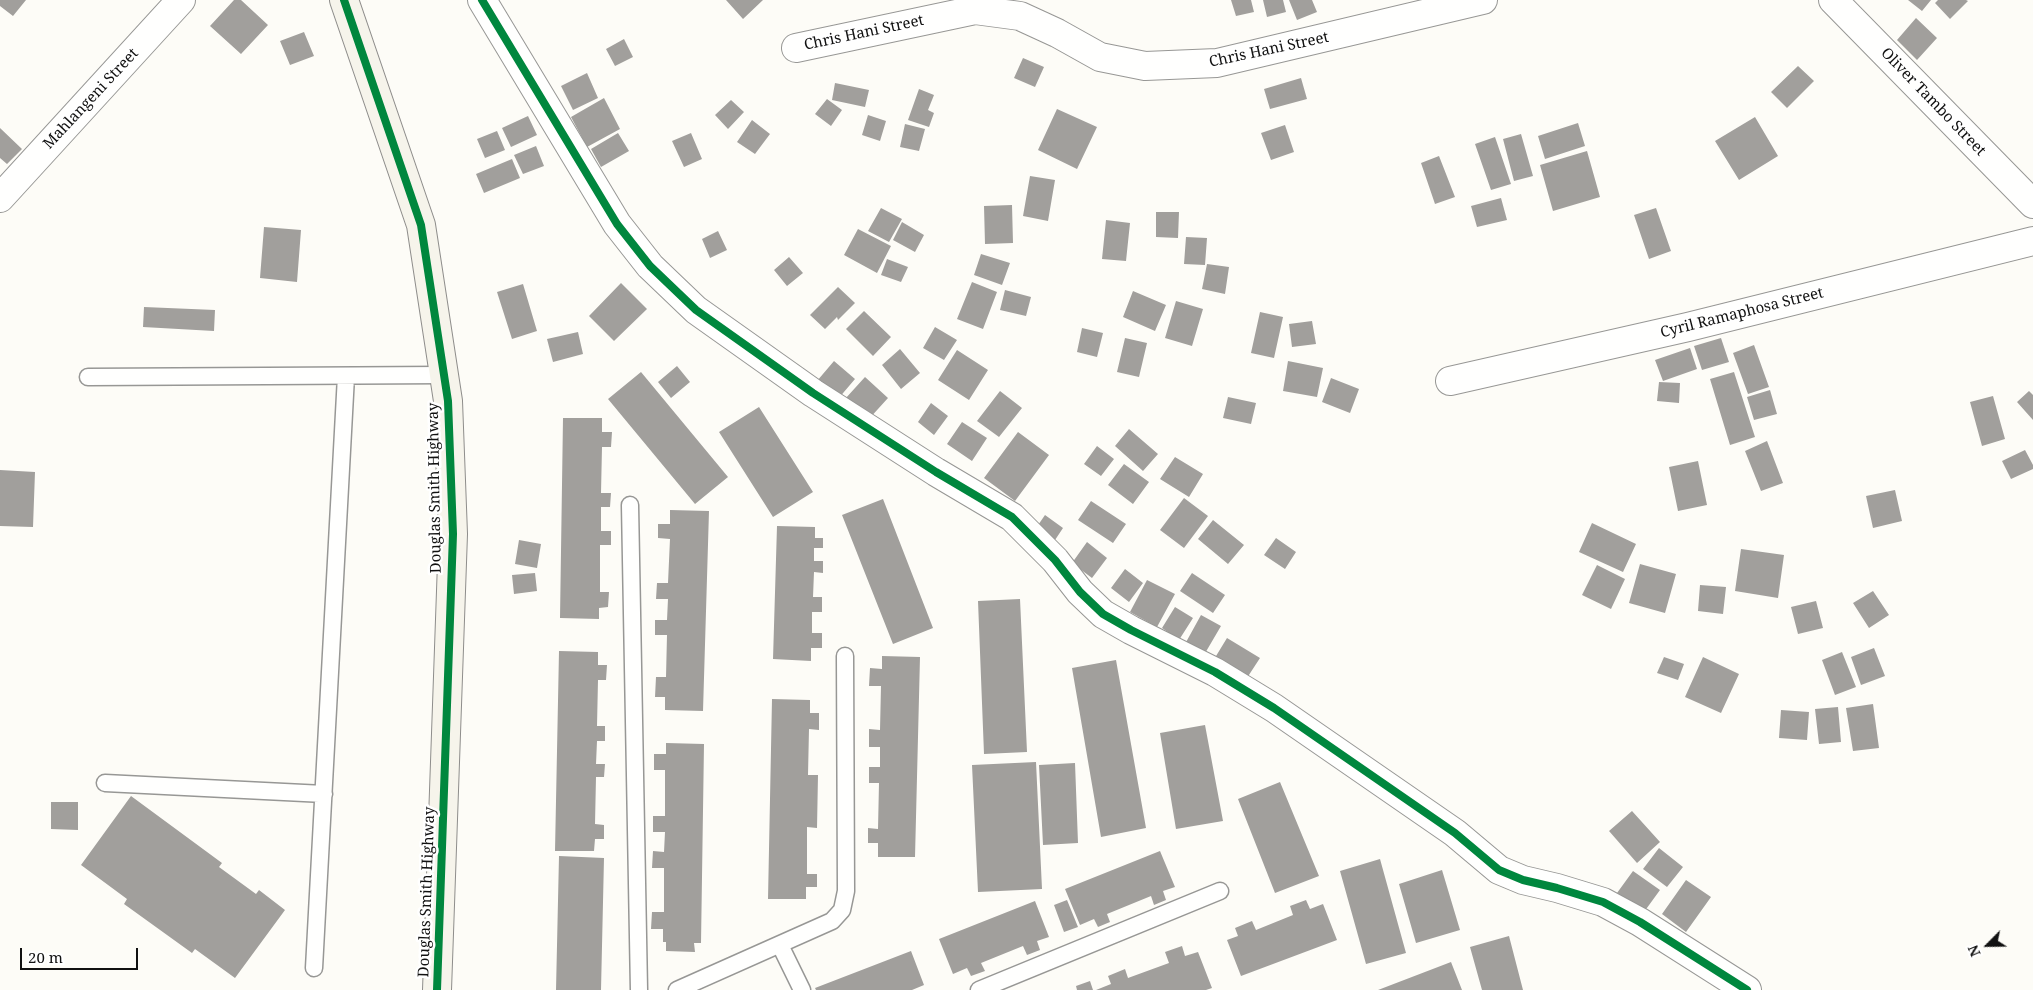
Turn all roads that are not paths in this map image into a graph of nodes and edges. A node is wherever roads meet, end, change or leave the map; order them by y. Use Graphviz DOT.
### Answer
graph roads {
  1 [pos="182,0"];
  2 [pos="344,0"];
  3 [pos="482,0"];
  4 [pos="1483,0"];
  5 [pos="1832,0"];
  6 [pos="796,48"];
  7 [pos="0,198"];
  8 [pos="2033,204"];
  9 [pos="2033,241"];
  10 [pos="444,375"];
  11 [pos="346,376"];
  12 [pos="88,377"];
  13 [pos="1450,381"];
  14 [pos="630,505"];
  15 [pos="845,656"];
  16 [pos="105,783"];
  17 [pos="324,794"];
  18 [pos="1220,891"];
  19 [pos="780,945"];
  20 [pos="314,968"];
  21 [pos="437,990"];
  22 [pos="639,990"];
  23 [pos="677,990"];
  24 [pos="802,990"];
  25 [pos="979,990"];
  26 [pos="1747,990"];
  1 -- 7 [label="street, Mahlangeni Street"];
  2 -- 10 [label="street, Douglas Smith Highway"];
  3 -- 26 [label="street"];
  4 -- 6 [label="street, Chris Hani Street"];
  5 -- 8 [label="street, Oliver Tambo Street"];
  9 -- 13 [label="street, Cyril Ramaphosa Street"];
  10 -- 11 [label="lane"];
  10 -- 21 [label="street, Douglas Smith Highway"];
  11 -- 12 [label="lane"];
  11 -- 17 [label="lane"];
  14 -- 22 [label="lane"];
  15 -- 19 [label="lane"];
  16 -- 17 [label="lane"];
  17 -- 20 [label="lane"];
  18 -- 25 [label="lane"];
  19 -- 23 [label="lane"];
  19 -- 24 [label="lane"];
}
